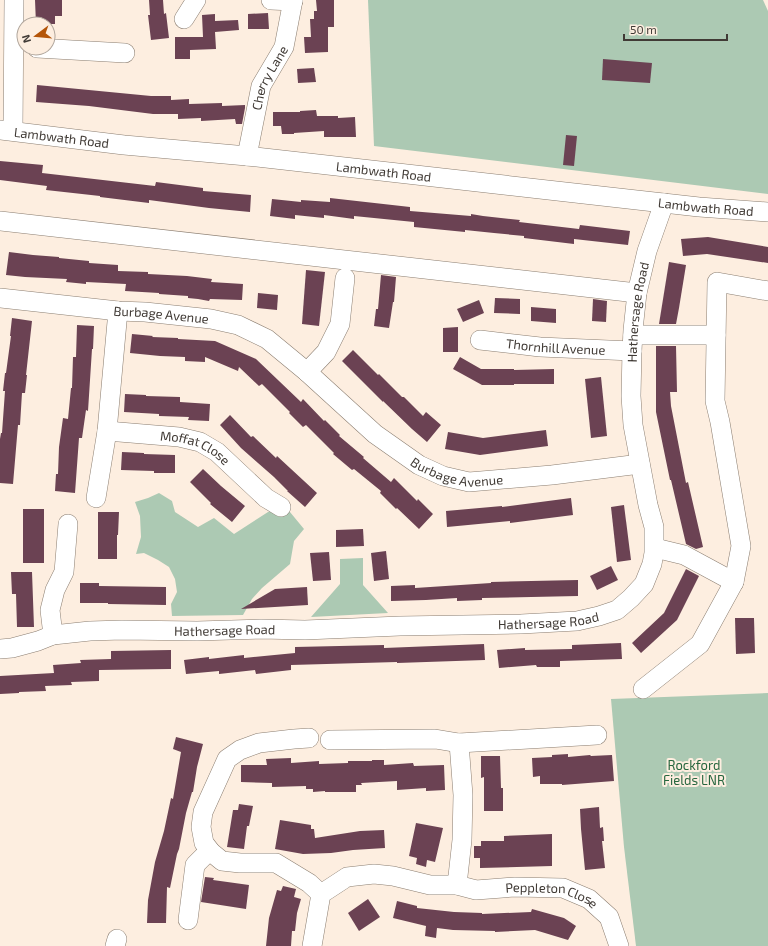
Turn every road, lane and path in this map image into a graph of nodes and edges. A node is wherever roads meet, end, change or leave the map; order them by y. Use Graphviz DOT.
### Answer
graph roads {
  1 [pos="14,0"];
  2 [pos="196,0"];
  3 [pos="271,0"];
  4 [pos="293,0"];
  5 [pos="184,19"];
  6 [pos="12,47"];
  7 [pos="56,49"];
  8 [pos="124,53"];
  9 [pos="7,130"];
  10 [pos="247,156"];
  11 [pos="664,203"];
  12 [pos="768,212"];
  13 [pos="0,221"];
  14 [pos="345,278"];
  15 [pos="768,290"];
  16 [pos="637,293"];
  17 [pos="0,298"];
  18 [pos="118,311"];
  19 [pos="716,334"];
  20 [pos="480,340"];
  21 [pos="632,343"];
  22 [pos="307,372"];
  23 [pos="107,431"];
  24 [pos="640,464"];
  25 [pos="96,498"];
  26 [pos="268,505"];
  27 [pos="68,524"];
  28 [pos="654,548"];
  29 [pos="734,582"];
  30 [pos="52,635"];
  31 [pos="0,649"];
  32 [pos="643,689"];
  33 [pos="597,735"];
  34 [pos="309,738"];
  35 [pos="330,740"];
  36 [pos="459,743"];
  37 [pos="210,851"];
  38 [pos="457,885"];
  39 [pos="321,894"];
  40 [pos="188,920"];
  41 [pos="312,946"];
  42 [pos="619,946"];
  1 -- 6 [label="street"];
  2 -- 5 [label="street"];
  3 -- 4 [label="street"];
  4 -- 10 [label="street, Cherry Lane"];
  6 -- 9 [label="street"];
  7 -- 8 [label="street"];
  9 -- 10 [label="street, Lambwath Road"];
  10 -- 11 [label="street, Lambwath Road"];
  11 -- 12 [label="street, Lambwath Road"];
  11 -- 16 [label="street, Hathersage Road"];
  13 -- 16 [label="street"];
  14 -- 22 [label="street"];
  15 -- 19 [label="street"];
  16 -- 21 [label="street, Hathersage Road"];
  17 -- 18 [label="street, Burbage Avenue"];
  18 -- 22 [label="street, Burbage Avenue"];
  18 -- 23 [label="street"];
  19 -- 21 [label="street, Thornhill Avenue"];
  19 -- 29 [label="street"];
  20 -- 21 [label="street, Thornhill Avenue"];
  21 -- 24 [label="street, Hathersage Road"];
  22 -- 24 [label="street, Burbage Avenue"];
  23 -- 25 [label="street"];
  23 -- 26 [label="street, Moffat Close"];
  24 -- 28 [label="street, Hathersage Road"];
  27 -- 30 [label="street"];
  28 -- 29 [label="street"];
  28 -- 30 [label="street, Hathersage Road"];
  29 -- 32 [label="street"];
  30 -- 31 [label="street, Hathersage Road"];
  33 -- 36 [label="street"];
  34 -- 37 [label="street"];
  35 -- 36 [label="street"];
  36 -- 38 [label="street"];
  37 -- 39 [label="street"];
  37 -- 40 [label="street"];
  38 -- 39 [label="street, Peppleton Close"];
  38 -- 42 [label="street, Peppleton Close"];
  39 -- 41 [label="street"];
}
